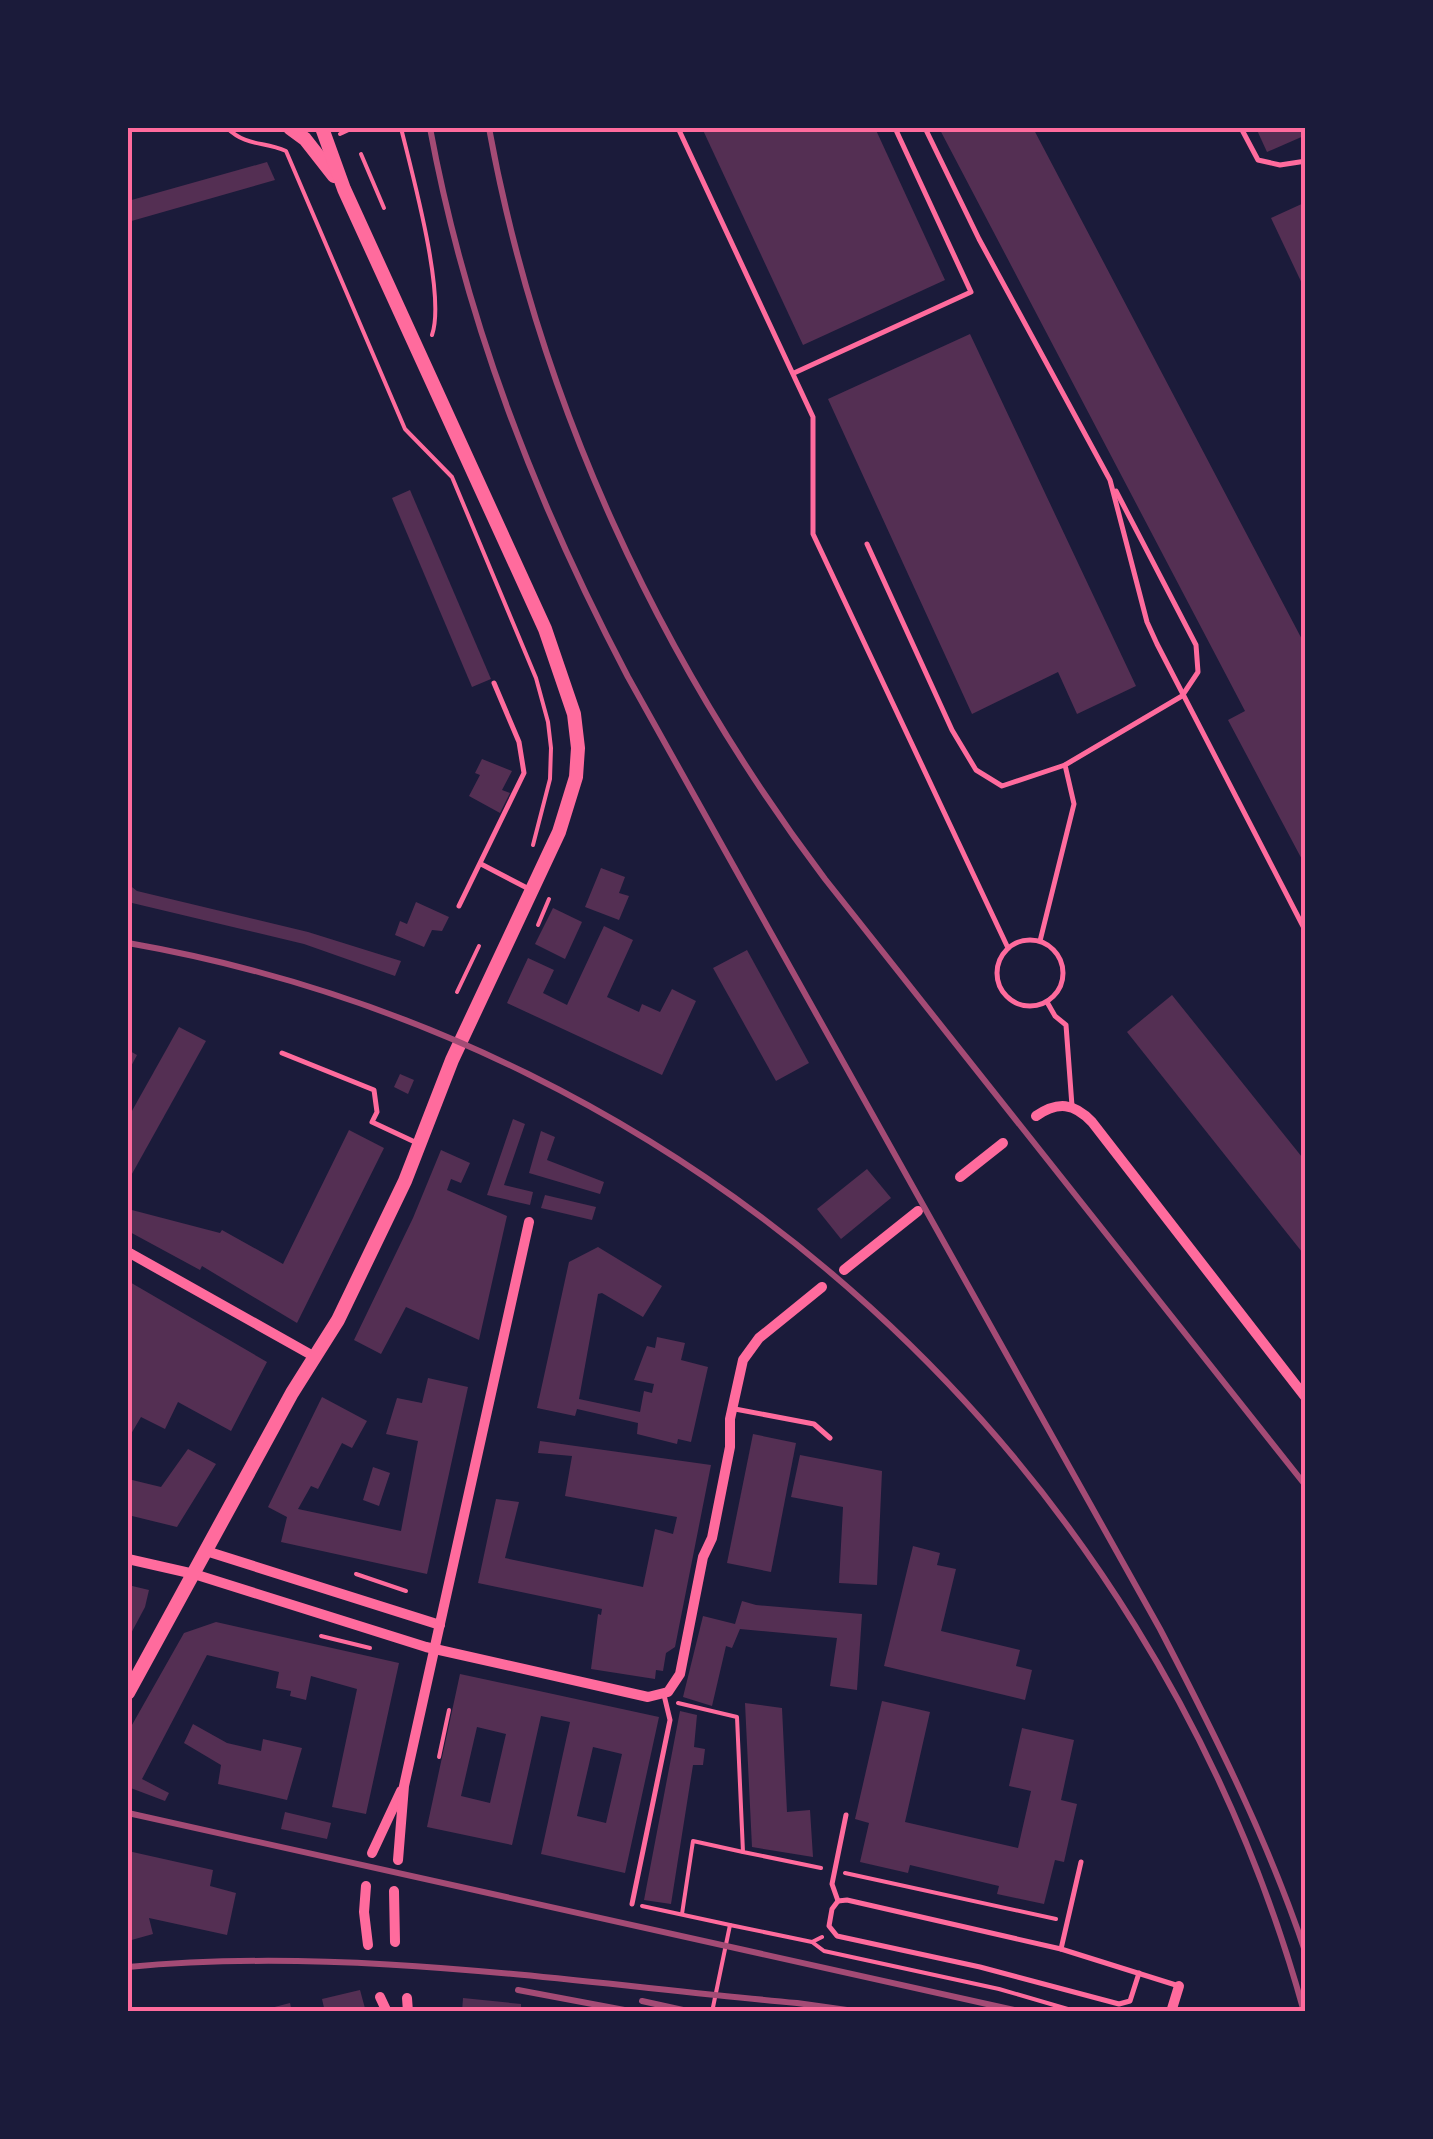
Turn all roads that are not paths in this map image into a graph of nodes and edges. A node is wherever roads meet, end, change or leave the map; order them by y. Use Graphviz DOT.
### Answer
graph roads {
  1 [pos="290,128"];
  2 [pos="322,128"];
  3 [pos="678,128"];
  4 [pos="896,128"];
  5 [pos="925,128"];
  6 [pos="1242,128"];
  7 [pos="1306,161"];
  8 [pos="344,189"];
  9 [pos="794,373"];
  10 [pos="1110,480"];
  11 [pos="867,544"];
  12 [pos="494,683"];
  13 [pos="1182,696"];
  14 [pos="1065,765"];
  15 [pos="480,864"];
  16 [pos="532,890"];
  17 [pos="459,906"];
  18 [pos="1306,932"];
  19 [pos="1040,941"];
  20 [pos="1008,948"];
  21 [pos="1047,1002"];
  22 [pos="282,1053"];
  23 [pos="1072,1106"];
  24 [pos="1036,1116"];
  25 [pos="1003,1142"];
  26 [pos="419,1144"];
  27 [pos="960,1177"];
  28 [pos="918,1211"];
  29 [pos="529,1222"];
  30 [pos="128,1252"];
  31 [pos="844,1270"];
  32 [pos="822,1287"];
  33 [pos="315,1357"];
  34 [pos="1306,1398"];
  35 [pos="732,1409"];
  36 [pos="830,1438"];
  37 [pos="206,1551"];
  38 [pos="128,1559"];
  39 [pos="194,1574"];
  40 [pos="440,1625"];
  41 [pos="435,1649"];
  42 [pos="128,1693"];
  43 [pos="664,1695"];
  44 [pos="404,1786"];
  45 [pos="846,1815"];
  46 [pos="372,1853"];
  47 [pos="398,1860"];
  48 [pos="1081,1862"];
  49 [pos="366,1886"];
  50 [pos="394,1891"];
  51 [pos="838,1901"];
  52 [pos="632,1904"];
  53 [pos="394,1942"];
  54 [pos="368,1944"];
  55 [pos="1060,1949"];
  56 [pos="1139,1973"];
  57 [pos="1179,1986"];
  58 [pos="380,1997"];
  59 [pos="407,1998"];
  60 [pos="387,2012"];
  61 [pos="408,2012"];
  62 [pos="1171,2012"];
  1 -- 8 [label="street"];
  2 -- 8 [label="street"];
  3 -- 9 [label="lane"];
  4 -- 9 [label="lane"];
  5 -- 10 [label="lane"];
  6 -- 7 [label="lane"];
  8 -- 16 [label="street"];
  9 -- 20 [label="lane"];
  10 -- 13 [label="lane"];
  10 -- 13 [label="lane"];
  11 -- 14 [label="lane"];
  12 -- 15 [label="lane"];
  13 -- 14 [label="lane"];
  13 -- 18 [label="lane"];
  14 -- 19 [label="lane"];
  15 -- 16 [label="lane"];
  15 -- 17 [label="lane"];
  16 -- 26 [label="street"];
  19 -- 20 [label="lane"];
  19 -- 21 [label="lane"];
  20 -- 21 [label="lane"];
  21 -- 23 [label="lane"];
  22 -- 26 [label="lane"];
  23 -- 24 [label="street"];
  23 -- 34 [label="street"];
  25 -- 27 [label="street"];
  26 -- 33 [label="street"];
  28 -- 31 [label="street"];
  29 -- 40 [label="street"];
  30 -- 33 [label="street"];
  32 -- 35 [label="street"];
  33 -- 37 [label="street"];
  35 -- 36 [label="lane"];
  35 -- 43 [label="street"];
  37 -- 39 [label="street"];
  37 -- 40 [label="street"];
  38 -- 39 [label="street"];
  39 -- 41 [label="street"];
  39 -- 42 [label="street"];
  40 -- 41 [label="street"];
  41 -- 43 [label="street"];
  41 -- 44 [label="street"];
  43 -- 52 [label="lane"];
  44 -- 46 [label="street"];
  44 -- 47 [label="street"];
  45 -- 51 [label="lane"];
  48 -- 55 [label="lane"];
  49 -- 54 [label="street"];
  50 -- 53 [label="street"];
  51 -- 55 [label="lane"];
  51 -- 56 [label="lane"];
  55 -- 56 [label="lane"];
  56 -- 57 [label="lane"];
  57 -- 62 [label="street"];
  58 -- 60 [label="street"];
  59 -- 61 [label="street"];
}
